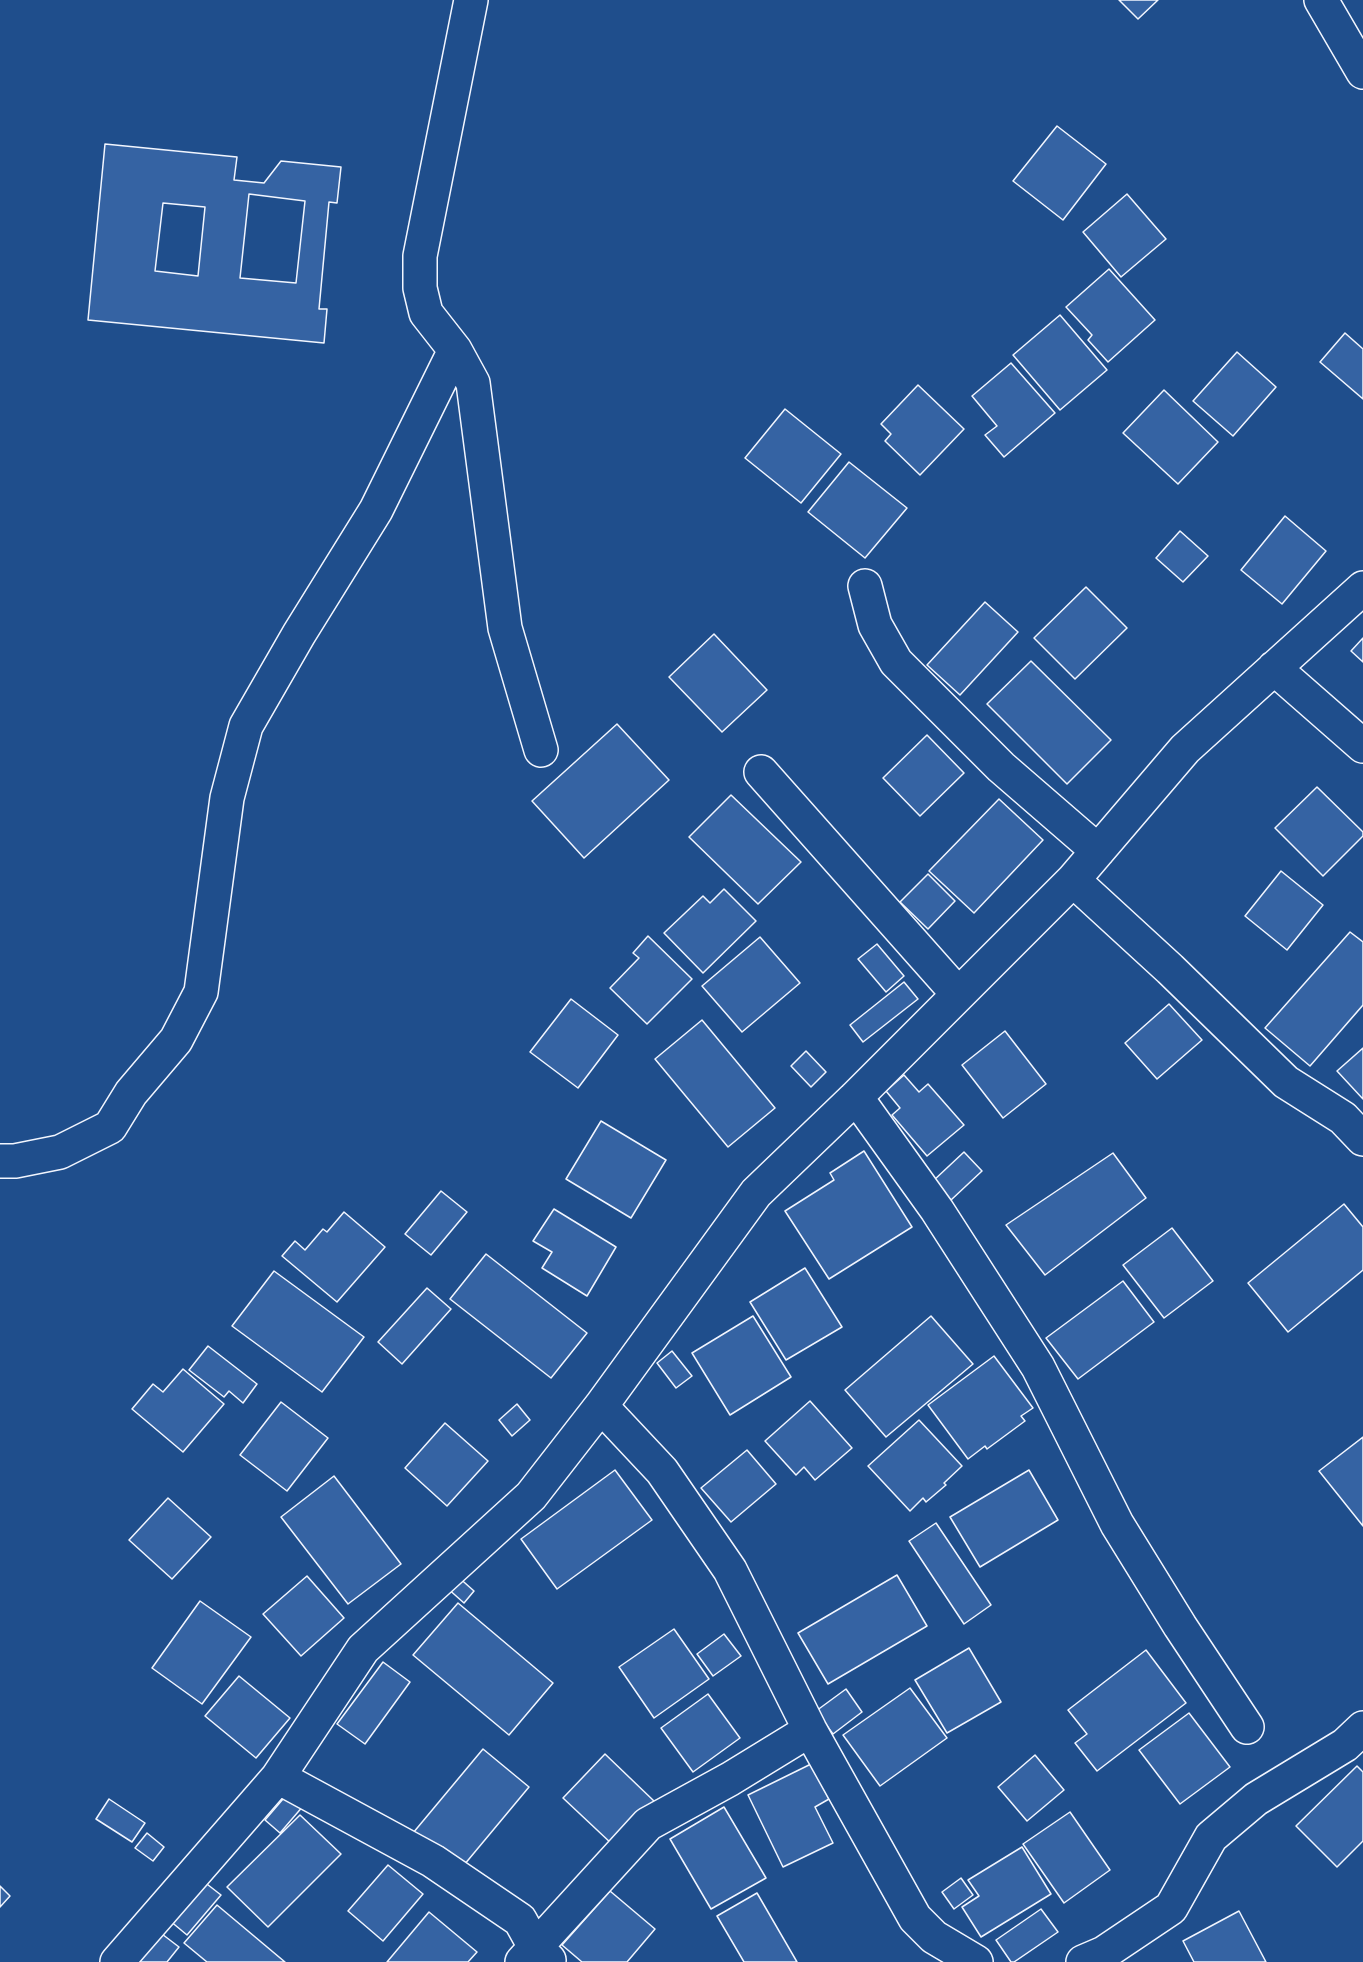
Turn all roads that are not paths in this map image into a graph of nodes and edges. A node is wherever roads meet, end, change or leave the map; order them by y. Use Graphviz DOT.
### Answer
graph roads {
  1 [pos="471,0"];
  2 [pos="1321,0"];
  3 [pos="1363,72"];
  4 [pos="455,350"];
  5 [pos="865,586"];
  6 [pos="1363,588"];
  7 [pos="1274,668"];
  8 [pos="1363,746"];
  9 [pos="541,750"];
  10 [pos="760,772"];
  11 [pos="1098,851"];
  12 [pos="1073,880"];
  13 [pos="958,994"];
  14 [pos="856,1097"];
  15 [pos="1363,1139"];
  16 [pos="0,1161"];
  17 [pos="601,1406"];
  18 [pos="1247,1727"];
  19 [pos="1363,1728"];
  20 [pos="810,1730"];
  21 [pos="278,1777"];
  22 [pos="536,1957"];
  23 [pos="117,1962"];
  24 [pos="976,1962"];
  25 [pos="1083,1962"];
  1 -- 4 [label="street"];
  2 -- 3 [label="street"];
  4 -- 9 [label="street"];
  4 -- 16 [label="street"];
  5 -- 11 [label="street"];
  6 -- 7 [label="street"];
  7 -- 8 [label="street"];
  7 -- 11 [label="street"];
  10 -- 13 [label="street"];
  11 -- 12 [label="street"];
  12 -- 13 [label="street"];
  12 -- 15 [label="street"];
  13 -- 14 [label="street"];
  14 -- 17 [label="street"];
  14 -- 18 [label="street"];
  17 -- 20 [label="street"];
  17 -- 21 [label="street"];
  19 -- 25 [label="street"];
  20 -- 22 [label="street"];
  20 -- 24 [label="street"];
  21 -- 22 [label="street"];
  21 -- 23 [label="street"];
}
